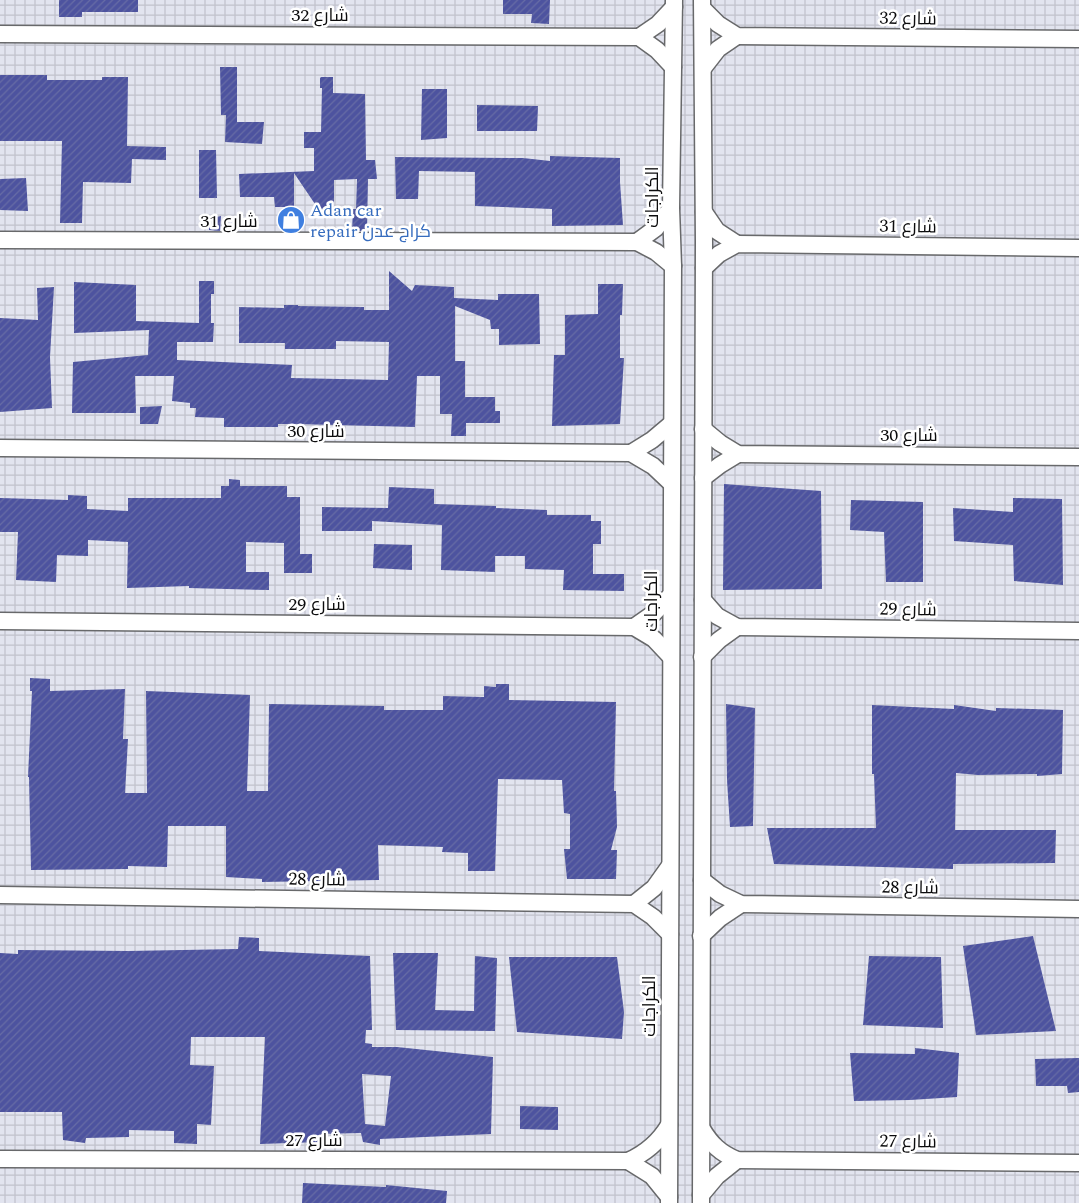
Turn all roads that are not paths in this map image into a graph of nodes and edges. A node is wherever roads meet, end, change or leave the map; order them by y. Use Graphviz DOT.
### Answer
graph roads {
  1 [pos="674,4"];
  2 [pos="703,4"];
  3 [pos="0,34"];
  4 [pos="737,36"];
  5 [pos="639,37"];
  6 [pos="1079,39"];
  7 [pos="673,67"];
  8 [pos="704,67"];
  9 [pos="671,208"];
  10 [pos="704,212"];
  11 [pos="0,240"];
  12 [pos="637,242"];
  13 [pos="737,244"];
  14 [pos="1079,248"];
  15 [pos="673,266"];
  16 [pos="704,268"];
  17 [pos="671,424"];
  18 [pos="703,429"];
  19 [pos="0,448"];
  20 [pos="632,453"];
  21 [pos="738,454"];
  22 [pos="1079,457"];
  23 [pos="703,478"];
  24 [pos="671,483"];
  25 [pos="671,595"];
  26 [pos="703,600"];
  27 [pos="0,621"];
  28 [pos="634,627"];
  29 [pos="737,627"];
  30 [pos="1079,631"];
  31 [pos="670,656"];
  32 [pos="702,657"];
  33 [pos="669,867"];
  34 [pos="702,880"];
  35 [pos="0,895"];
  36 [pos="634,904"];
  37 [pos="741,904"];
  38 [pos="1079,909"];
  39 [pos="670,934"];
  40 [pos="701,936"];
  41 [pos="669,1126"];
  42 [pos="702,1129"];
  43 [pos="0,1159"];
  44 [pos="737,1160"];
  45 [pos="628,1161"];
  46 [pos="1079,1163"];
  47 [pos="701,1199"];
  48 [pos="669,1200"];
  1 -- 5 [label="street"];
  1 -- 7 [label="street, الكراجات"];
  2 -- 4 [label="street"];
  2 -- 8 [label="street"];
  3 -- 5 [label="street, شارع 32"];
  4 -- 6 [label="street, شارع 32"];
  4 -- 8 [label="street"];
  5 -- 7 [label="street"];
  7 -- 9 [label="street, الكراجات"];
  8 -- 10 [label="street"];
  9 -- 12 [label="street"];
  9 -- 15 [label="street, الكراجات"];
  10 -- 13 [label="street"];
  10 -- 16 [label="street"];
  11 -- 12 [label="street, شارع 31"];
  12 -- 15 [label="street, شارع 31"];
  13 -- 14 [label="street, شارع 31"];
  13 -- 16 [label="street"];
  15 -- 17 [label="street, الكراجات"];
  16 -- 18 [label="street"];
  17 -- 20 [label="street"];
  17 -- 24 [label="street, الكراجات"];
  18 -- 21 [label="street"];
  18 -- 23 [label="street"];
  19 -- 20 [label="street, شارع 30"];
  20 -- 24 [label="street"];
  21 -- 22 [label="street, شارع 30"];
  21 -- 23 [label="street"];
  23 -- 26 [label="street"];
  24 -- 25 [label="street, الكراجات"];
  25 -- 28 [label="street"];
  25 -- 31 [label="street, الكراجات"];
  26 -- 29 [label="street, شارع 29"];
  26 -- 32 [label="street"];
  27 -- 28 [label="street, شارع 29"];
  28 -- 31 [label="street"];
  29 -- 30 [label="street, شارع 29"];
  29 -- 32 [label="street"];
  31 -- 33 [label="street, الكراجات"];
  32 -- 34 [label="street"];
  33 -- 36 [label="street"];
  33 -- 39 [label="street, الكراجات"];
  34 -- 37 [label="street, شارع 28"];
  34 -- 40 [label="street"];
  35 -- 36 [label="street, شارع 28"];
  36 -- 39 [label="street"];
  37 -- 38 [label="street, شارع 28"];
  37 -- 40 [label="street"];
  39 -- 41 [label="street, الكراجات"];
  40 -- 42 [label="street"];
  41 -- 45 [label="street, شارع 27"];
  41 -- 48 [label="street, الكراجات"];
  42 -- 44 [label="street, شارع 27"];
  42 -- 47 [label="street"];
  43 -- 45 [label="street, شارع 27"];
  44 -- 46 [label="street, شارع 27"];
  44 -- 47 [label="street"];
  45 -- 48 [label="street"];
}
